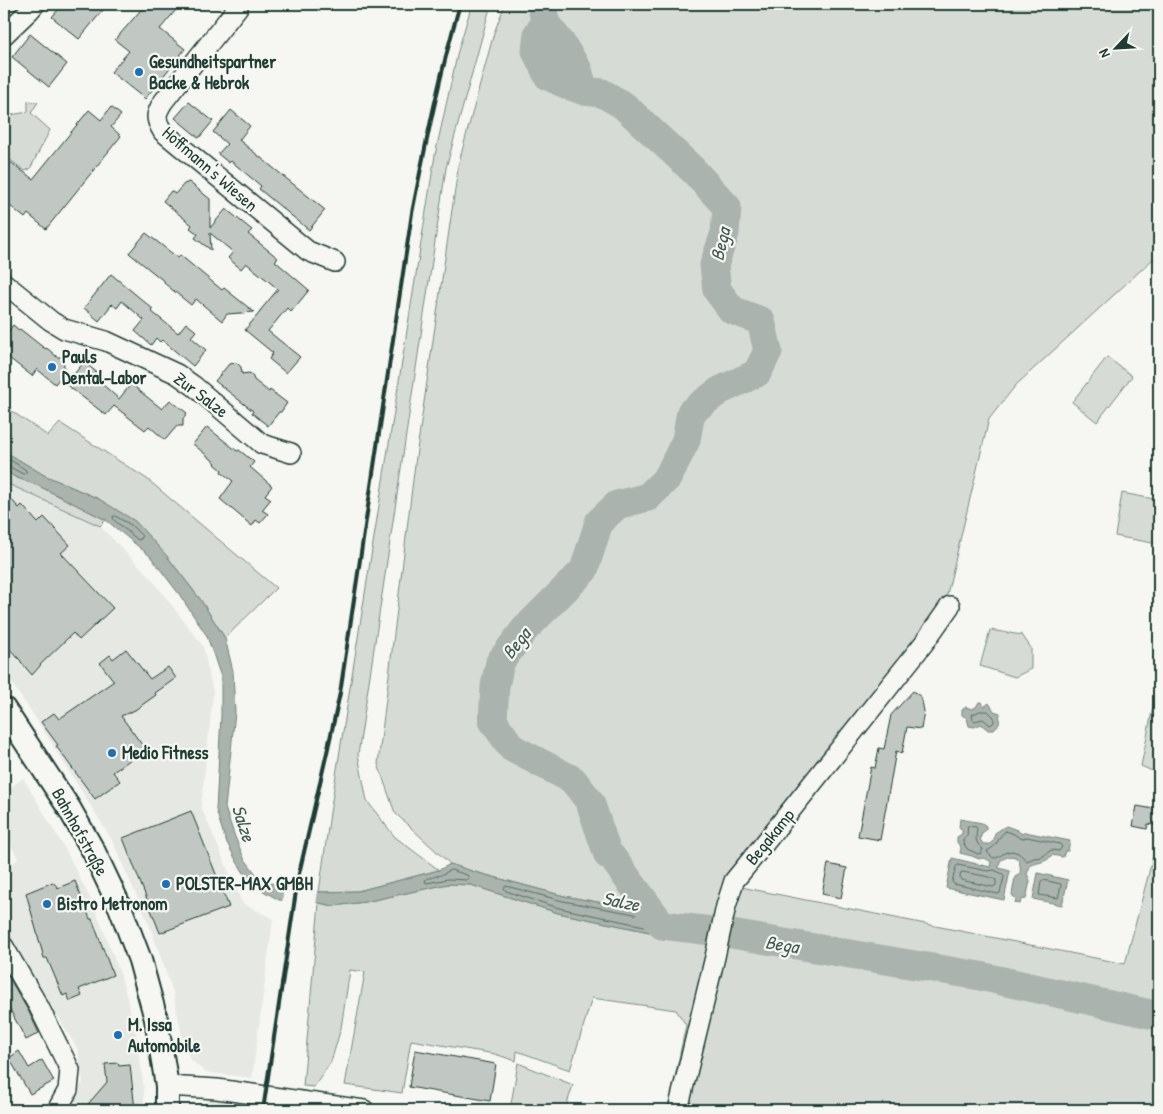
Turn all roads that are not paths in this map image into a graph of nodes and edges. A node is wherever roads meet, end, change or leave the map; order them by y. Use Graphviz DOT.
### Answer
graph roads {
  1 [pos="35,4"];
  2 [pos="238,4"];
  3 [pos="4,35"];
  4 [pos="335,262"];
  5 [pos="4,283"];
  6 [pos="291,453"];
  7 [pos="950,606"];
  8 [pos="4,710"];
  9 [pos="4,947"];
  10 [pos="167,1086"];
  11 [pos="57,1110"];
  12 [pos="167,1110"];
  13 [pos="364,1110"];
  14 [pos="678,1110"];
  1 -- 3 [label="street"];
  2 -- 4 [label="street, Hoffmann's Wiesen"];
  5 -- 6 [label="street, Zur Salze"];
  7 -- 14 [label="street, Begakamp"];
  8 -- 10 [label="main road, Bahnhofstraße"];
  9 -- 11 [label="street"];
  10 -- 12 [label="main road, Bahnhofstraße"];
  10 -- 13 [label="street"];
}
